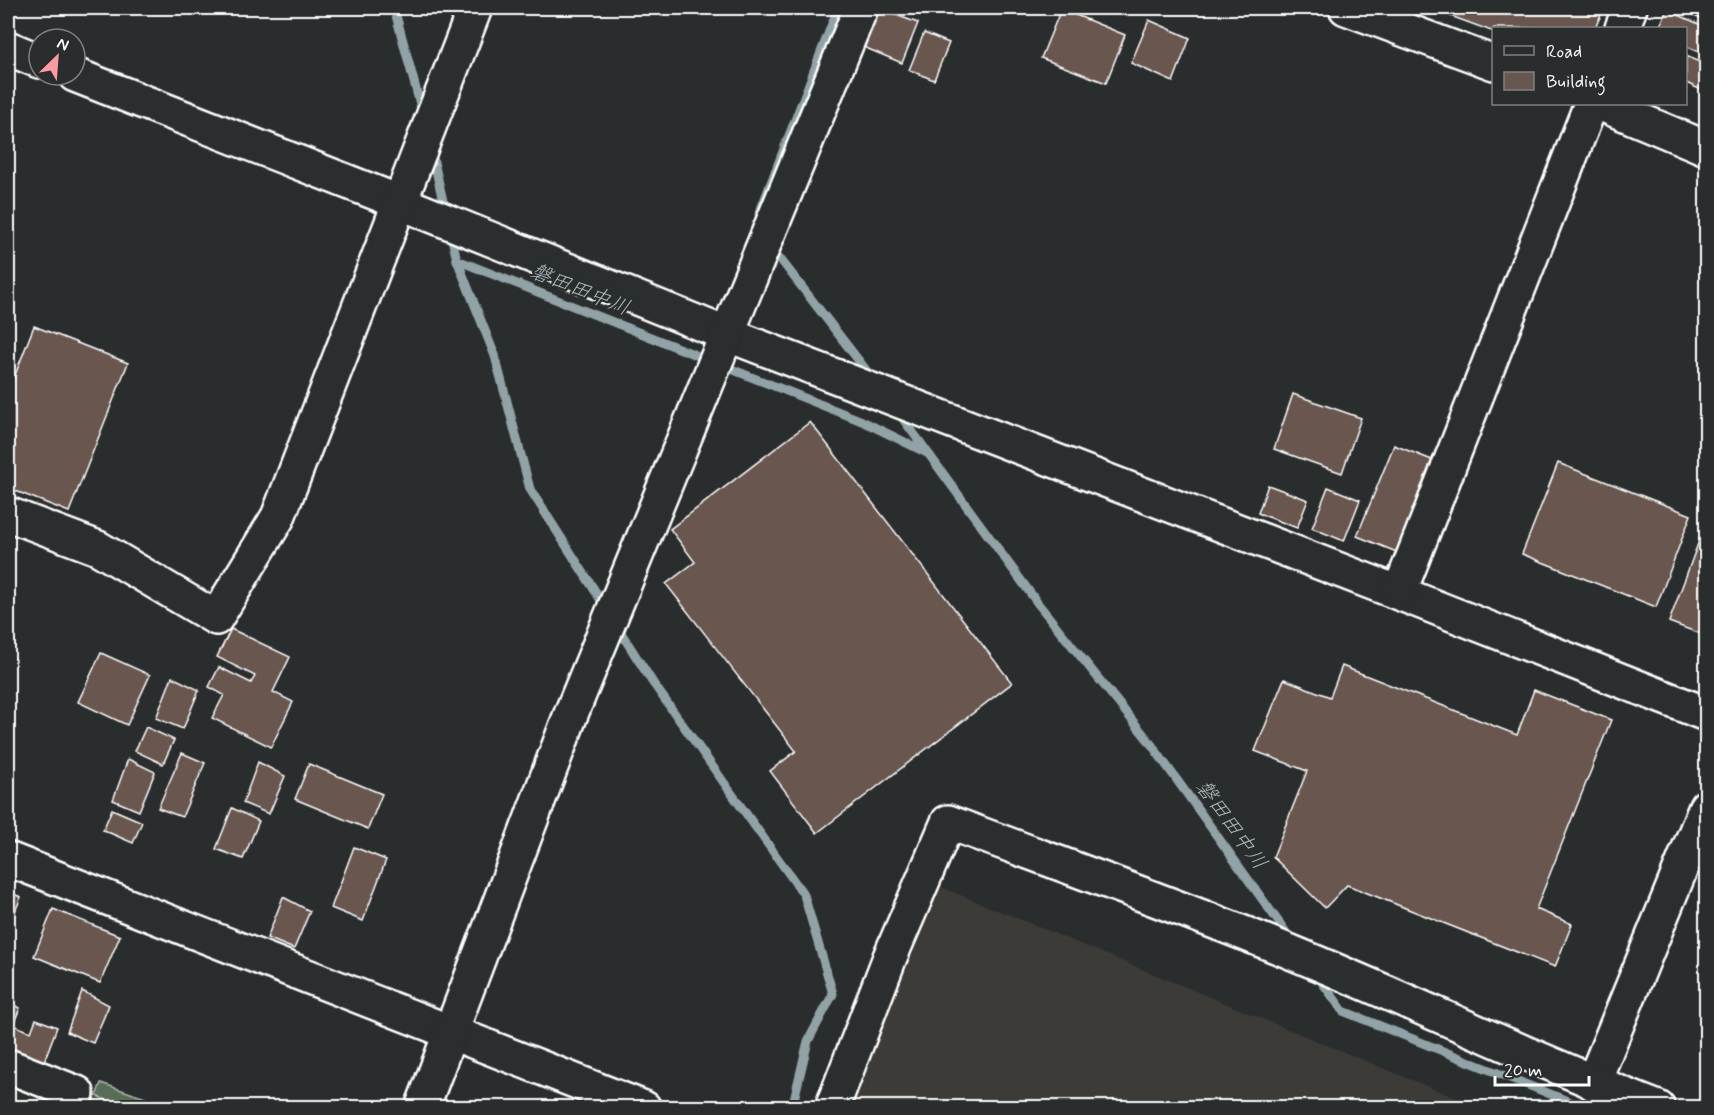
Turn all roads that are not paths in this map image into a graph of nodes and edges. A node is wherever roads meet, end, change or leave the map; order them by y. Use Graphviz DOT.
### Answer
graph roads {
  1 [pos="475,8"];
  2 [pos="861,8"];
  3 [pos="1346,8"];
  4 [pos="1630,8"];
  5 [pos="1622,27"];
  6 [pos="8,48"];
  7 [pos="27,56"];
  8 [pos="1492,62"];
  9 [pos="87,80"];
  10 [pos="1591,105"];
  11 [pos="1603,105"];
  12 [pos="1707,148"];
  13 [pos="399,202"];
  14 [pos="726,334"];
  15 [pos="8,514"];
  16 [pos="1399,593"];
  17 [pos="1707,714"];
  18 [pos="1707,807"];
  19 [pos="8,859"];
  20 [pos="450,1032"];
  21 [pos="8,1066"];
  22 [pos="1593,1083"];
  23 [pos="77,1093"];
  24 [pos="422,1107"];
  25 [pos="644,1107"];
  26 [pos="832,1107"];
  27 [pos="1658,1107"];
  1 -- 13 [label="street"];
  2 -- 14 [label="street"];
  3 -- 8 [label="street"];
  4 -- 5 [label="street"];
  6 -- 7 [label="street"];
  9 -- 13 [label="street"];
  10 -- 16 [label="street"];
  11 -- 12 [label="street"];
  13 -- 14 [label="street"];
  13 -- 15 [label="street"];
  14 -- 16 [label="street"];
  14 -- 20 [label="street"];
  16 -- 17 [label="street"];
  18 -- 22 [label="street"];
  19 -- 20 [label="street"];
  20 -- 24 [label="street"];
  20 -- 25 [label="street"];
  21 -- 23 [label="street"];
  22 -- 26 [label="street"];
  22 -- 27 [label="street"];
}
